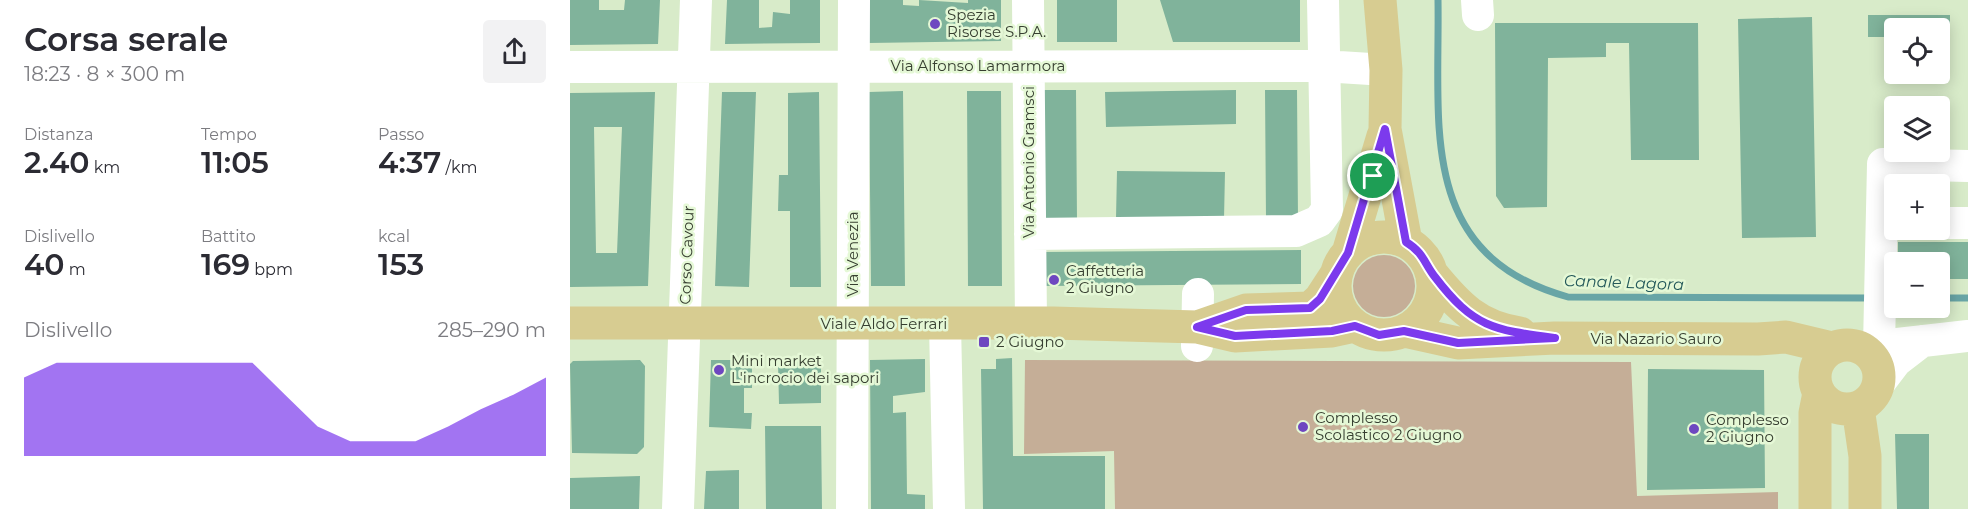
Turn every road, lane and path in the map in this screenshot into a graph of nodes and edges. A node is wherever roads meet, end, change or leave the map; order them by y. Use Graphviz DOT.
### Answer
graph roads {
  1 [pos="696,0"];
  2 [pos="854,0"];
  3 [pos="1028,0"];
  4 [pos="1323,0"];
  5 [pos="1380,0"];
  6 [pos="1029,65"];
  7 [pos="570,66"];
  8 [pos="693,66"];
  9 [pos="854,66"];
  10 [pos="1323,66"];
  11 [pos="1386,70"];
  12 [pos="1385,129"];
  13 [pos="1968,166"];
  14 [pos="1884,184"];
  15 [pos="1950,223"];
  16 [pos="1968,223"];
  17 [pos="1030,234"];
  18 [pos="1886,240"];
  19 [pos="1406,242"];
  20 [pos="1342,263"];
  21 [pos="1432,274"];
  22 [pos="1198,294"];
  23 [pos="570,323"];
  24 [pos="1031,323"];
  25 [pos="853,324"];
  26 [pos="945,324"];
  27 [pos="684,325"];
  28 [pos="1355,326"];
  29 [pos="1404,331"];
  30 [pos="1968,336"];
  31 [pos="1197,337"];
  32 [pos="1555,338"];
  33 [pos="1922,341"];
  34 [pos="1848,355"];
  35 [pos="946,359"];
  36 [pos="1880,382"];
  37 [pos="1858,408"];
  38 [pos="678,509"];
  39 [pos="852,509"];
  40 [pos="939,509"];
  41 [pos="948,509"];
  42 [pos="1815,509"];
  43 [pos="1865,509"];
  1 -- 8 [label="street, Corso Cavour"];
  2 -- 9 [label="street, Via Venezia"];
  3 -- 6 [label="street, Via Antonio Gramsci"];
  4 -- 10 [label="street"];
  5 -- 11 [label="main road"];
  6 -- 9 [label="street, Via Alfonso Lamarmora"];
  6 -- 10 [label="street, Via Alfonso Lamarmora"];
  6 -- 17 [label="street, Via Antonio Gramsci"];
  7 -- 8 [label="street, Via Alfonso Lamarmora"];
  8 -- 9 [label="street, Via Alfonso Lamarmora"];
  8 -- 27 [label="street, Corso Cavour"];
  9 -- 25 [label="street, Via Venezia"];
  10 -- 11 [label="street, Via Alfonso Lamarmora"];
  10 -- 17 [label="street"];
  11 -- 12 [label="main road"];
  12 -- 19 [label="main road"];
  12 -- 20 [label="main road"];
  13 -- 14 [label="street"];
  15 -- 16 [label="street"];
  17 -- 24 [label="street, Via Antonio Gramsci"];
  18 -- 34 [label="street"];
  19 -- 20 [label="main road"];
  19 -- 21 [label="main road"];
  20 -- 28 [label="main road"];
  20 -- 31 [label="main road, Viale Aldo Ferrari"];
  21 -- 29 [label="main road"];
  21 -- 32 [label="main road, Via Nazario Sauro"];
  22 -- 31 [label="street"];
  23 -- 27 [label="main road, Viale Aldo Ferrari"];
  24 -- 26 [label="main road, Viale Aldo Ferrari"];
  24 -- 31 [label="main road, Viale Aldo Ferrari"];
  25 -- 26 [label="main road, Viale Aldo Ferrari"];
  25 -- 27 [label="main road, Viale Aldo Ferrari"];
  25 -- 39 [label="street, Via Venezia"];
  26 -- 35 [label="street"];
  27 -- 38 [label="street, Corso Cavour"];
  28 -- 29 [label="main road"];
  28 -- 31 [label="main road, Viale Aldo Ferrari"];
  29 -- 32 [label="main road, Via Nazario Sauro"];
  30 -- 33 [label="street"];
  32 -- 34 [label="main road, Via Nazario Sauro"];
  33 -- 34 [label="street"];
  33 -- 36 [label="street"];
  34 -- 36 [label="main road"];
  34 -- 37 [label="main road, Via Nazario Sauro"];
  34 -- 42 [label="main road"];
  35 -- 40 [label="street"];
  35 -- 41 [label="street"];
  36 -- 37 [label="main road"];
  37 -- 43 [label="main road"];
}
